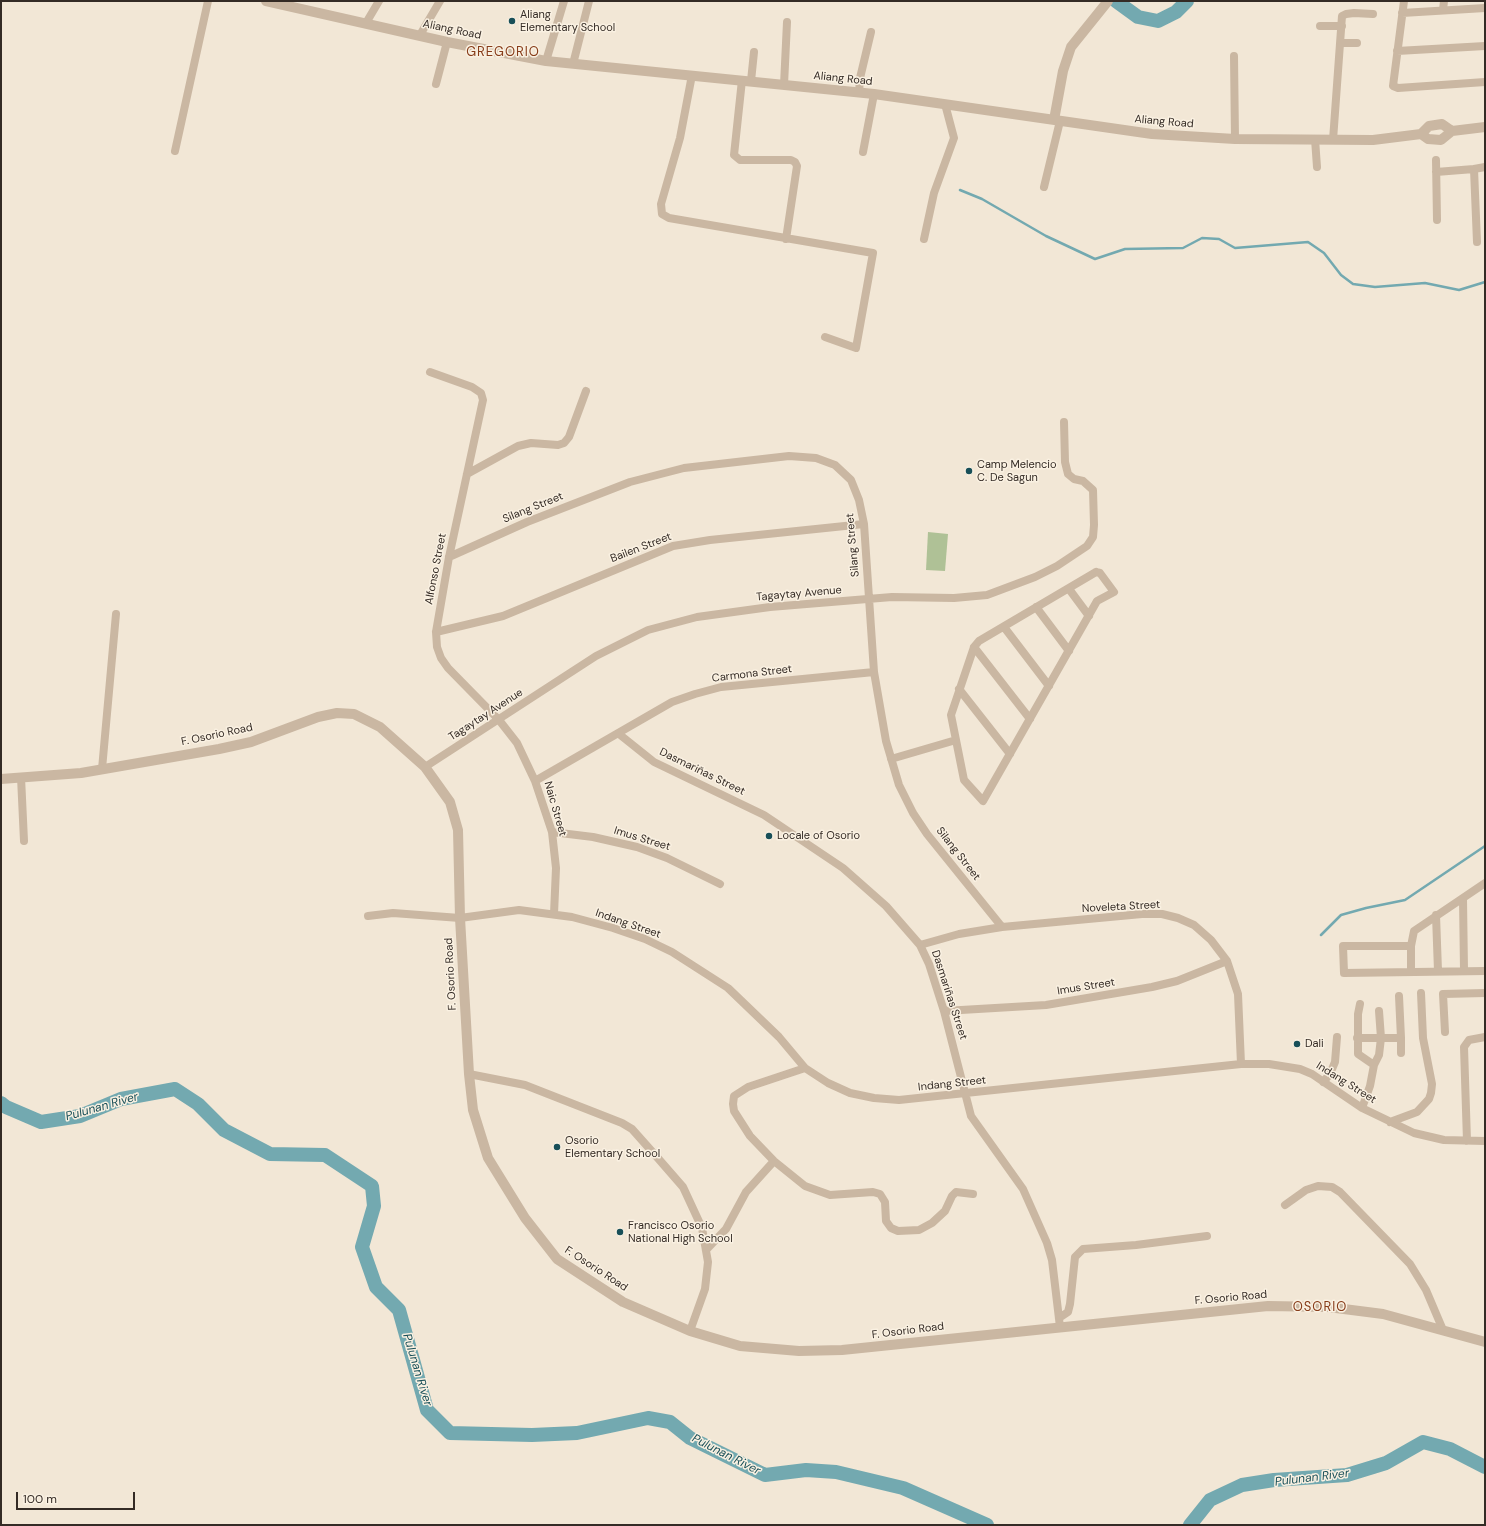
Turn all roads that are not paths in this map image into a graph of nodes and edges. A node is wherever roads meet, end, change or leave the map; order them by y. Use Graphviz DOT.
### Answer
graph roads {
  1 [pos="208,1"];
  2 [pos="266,1"];
  3 [pos="378,1"];
  4 [pos="440,1"];
  5 [pos="564,1"];
  6 [pos="589,1"];
  7 [pos="1108,1"];
  8 [pos="1404,1"];
  9 [pos="1444,1"];
  10 [pos="1483,5"];
  11 [pos="1443,10"];
  12 [pos="1402,13"];
  13 [pos="1374,14"];
  14 [pos="787,22"];
  15 [pos="366,23"];
  16 [pos="1320,26"];
  17 [pos="1342,26"];
  18 [pos="871,32"];
  19 [pos="420,35"];
  20 [pos="447,42"];
  21 [pos="1340,43"];
  22 [pos="1357,43"];
  23 [pos="1485,46"];
  24 [pos="1397,50"];
  25 [pos="754,52"];
  26 [pos="1234,56"];
  27 [pos="546,61"];
  28 [pos="573,64"];
  29 [pos="692,75"];
  30 [pos="746,81"];
  31 [pos="1485,82"];
  32 [pos="436,84"];
  33 [pos="784,85"];
  34 [pos="860,93"];
  35 [pos="874,94"];
  36 [pos="945,104"];
  37 [pos="1057,121"];
  38 [pos="1485,127"];
  39 [pos="1452,131"];
  40 [pos="1421,134"];
  41 [pos="1235,139"];
  42 [pos="1315,140"];
  43 [pos="1333,140"];
  44 [pos="175,150"];
  45 [pos="863,152"];
  46 [pos="1436,160"];
  47 [pos="1317,167"];
  48 [pos="1485,167"];
  49 [pos="1474,169"];
  50 [pos="1436,172"];
  51 [pos="1044,187"];
  52 [pos="1437,220"];
  53 [pos="786,239"];
  54 [pos="924,239"];
  55 [pos="1477,242"];
  56 [pos="825,337"];
  57 [pos="430,372"];
  58 [pos="586,391"];
  59 [pos="1064,422"];
  60 [pos="467,474"];
  61 [pos="864,524"];
  62 [pos="448,557"];
  63 [pos="1069,589"];
  64 [pos="868,599"];
  65 [pos="1036,608"];
  66 [pos="116,614"];
  67 [pos="1089,616"];
  68 [pos="1004,627"];
  69 [pos="436,632"];
  70 [pos="974,647"];
  71 [pos="1069,651"];
  72 [pos="874,672"];
  73 [pos="1049,686"];
  74 [pos="960,689"];
  75 [pos="1030,718"];
  76 [pos="499,720"];
  77 [pos="620,734"];
  78 [pos="956,740"];
  79 [pos="1010,754"];
  80 [pos="891,758"];
  81 [pos="425,767"];
  82 [pos="102,769"];
  83 [pos="21,777"];
  84 [pos="1,779"];
  85 [pos="535,781"];
  86 [pos="552,832"];
  87 [pos="24,841"];
  88 [pos="1485,883"];
  89 [pos="720,884"];
  90 [pos="1463,899"];
  91 [pos="554,914"];
  92 [pos="1436,915"];
  93 [pos="368,916"];
  94 [pos="460,918"];
  95 [pos="1002,927"];
  96 [pos="920,945"];
  97 [pos="1411,946"];
  98 [pos="1228,961"];
  99 [pos="1464,970"];
  100 [pos="1438,971"];
  101 [pos="1485,971"];
  102 [pos="1411,972"];
  103 [pos="1422,993"];
  104 [pos="1485,993"];
  105 [pos="1399,996"];
  106 [pos="1360,1004"];
  107 [pos="944,1011"];
  108 [pos="1379,1011"];
  109 [pos="1445,1032"];
  110 [pos="1337,1037"];
  111 [pos="1485,1037"];
  112 [pos="1357,1038"];
  113 [pos="1381,1038"];
  114 [pos="1401,1038"];
  115 [pos="1401,1053"];
  116 [pos="1242,1064"];
  117 [pos="1374,1064"];
  118 [pos="805,1068"];
  119 [pos="469,1074"];
  120 [pos="1322,1082"];
  121 [pos="967,1093"];
  122 [pos="1362,1108"];
  123 [pos="1390,1122"];
  124 [pos="1467,1141"];
  125 [pos="1485,1141"];
  126 [pos="774,1160"];
  127 [pos="973,1194"];
  128 [pos="1285,1204"];
  129 [pos="1207,1236"];
  130 [pos="706,1250"];
  131 [pos="1059,1322"];
  132 [pos="1443,1330"];
  133 [pos="690,1331"];
  134 [pos="1485,1342"];
  1 -- 44 [label="street"];
  2 -- 15 [label="street, Aliang Road"];
  3 -- 15 [label="street"];
  4 -- 19 [label="street"];
  5 -- 27 [label="street"];
  6 -- 28 [label="street"];
  7 -- 37 [label="street"];
  8 -- 12 [label="street"];
  9 -- 11 [label="street"];
  10 -- 11 [label="street"];
  11 -- 12 [label="street"];
  12 -- 24 [label="street"];
  13 -- 17 [label="street"];
  14 -- 33 [label="street"];
  15 -- 19 [label="street, Aliang Road"];
  16 -- 17 [label="street"];
  17 -- 21 [label="street"];
  18 -- 34 [label="street"];
  19 -- 20 [label="street, Aliang Road"];
  20 -- 27 [label="street, Aliang Road"];
  20 -- 32 [label="street"];
  21 -- 22 [label="street"];
  21 -- 43 [label="street"];
  23 -- 24 [label="street"];
  24 -- 31 [label="street"];
  25 -- 30 [label="street"];
  26 -- 41 [label="street"];
  27 -- 28 [label="street, Aliang Road"];
  28 -- 29 [label="street, Aliang Road"];
  29 -- 30 [label="street, Aliang Road"];
  29 -- 53 [label="street"];
  30 -- 33 [label="street, Aliang Road"];
  30 -- 53 [label="street"];
  33 -- 34 [label="street, Aliang Road"];
  34 -- 35 [label="street, Aliang Road"];
  35 -- 36 [label="street, Aliang Road"];
  35 -- 45 [label="street"];
  36 -- 37 [label="street, Aliang Road"];
  36 -- 54 [label="street"];
  37 -- 41 [label="street, Aliang Road"];
  37 -- 51 [label="street"];
  38 -- 39 [label="street"];
  39 -- 40 [label="street"];
  39 -- 40 [label="street"];
  40 -- 43 [label="street, Aliang Road"];
  41 -- 42 [label="street, Aliang Road"];
  42 -- 43 [label="street, Aliang Road"];
  42 -- 47 [label="street"];
  46 -- 50 [label="street"];
  48 -- 49 [label="street"];
  49 -- 50 [label="street"];
  49 -- 55 [label="street"];
  50 -- 52 [label="street"];
  53 -- 56 [label="street"];
  57 -- 60 [label="street, Alfonso Street"];
  58 -- 60 [label="street"];
  59 -- 64 [label="street, Tagaytay Avenue"];
  60 -- 62 [label="street, Alfonso Street"];
  61 -- 62 [label="street, Silang Street"];
  61 -- 64 [label="street, Silang Street"];
  61 -- 69 [label="street, Bailen Street"];
  62 -- 69 [label="street, Alfonso Street"];
  63 -- 65 [label="street"];
  63 -- 67 [label="street"];
  63 -- 67 [label="street"];
  64 -- 72 [label="street, Silang Street"];
  64 -- 76 [label="street, Tagaytay Avenue"];
  65 -- 68 [label="street"];
  65 -- 71 [label="street"];
  66 -- 82 [label="street"];
  67 -- 71 [label="street"];
  68 -- 70 [label="street"];
  68 -- 73 [label="street"];
  69 -- 76 [label="street, Alfonso Street"];
  70 -- 74 [label="street"];
  70 -- 75 [label="street"];
  71 -- 73 [label="street"];
  72 -- 77 [label="street, Carmona Street"];
  72 -- 80 [label="street, Silang Street"];
  73 -- 75 [label="street"];
  74 -- 78 [label="street"];
  74 -- 79 [label="street"];
  75 -- 79 [label="street"];
  76 -- 81 [label="street, Tagaytay Avenue"];
  76 -- 85 [label="street, Naic Street"];
  77 -- 85 [label="street, Carmona Street"];
  77 -- 96 [label="street, Dasmariñas Street"];
  78 -- 79 [label="street"];
  78 -- 80 [label="street"];
  80 -- 95 [label="street, Silang Street"];
  81 -- 82 [label="street, F. Osorio Road"];
  81 -- 94 [label="street, F. Osorio Road"];
  82 -- 83 [label="street, F. Osorio Road"];
  83 -- 84 [label="street, F. Osorio Road"];
  83 -- 87 [label="street"];
  85 -- 86 [label="street, Naic Street"];
  86 -- 89 [label="street, Imus Street"];
  86 -- 91 [label="street, Naic Street"];
  88 -- 90 [label="street"];
  90 -- 92 [label="street"];
  90 -- 99 [label="street"];
  91 -- 94 [label="street, Indang Street"];
  91 -- 118 [label="street, Indang Street"];
  92 -- 97 [label="street"];
  92 -- 100 [label="street"];
  93 -- 94 [label="street, Indang Street"];
  94 -- 119 [label="street, F. Osorio Road"];
  95 -- 96 [label="street, Noveleta Street"];
  95 -- 98 [label="street, Noveleta Street"];
  96 -- 107 [label="street, Dasmariñas Street"];
  97 -- 102 [label="street"];
  97 -- 102 [label="street"];
  98 -- 107 [label="street, Imus Street"];
  98 -- 116 [label="street, Noveleta Street"];
  99 -- 100 [label="street"];
  99 -- 101 [label="street"];
  100 -- 102 [label="street"];
  103 -- 123 [label="street"];
  104 -- 109 [label="street"];
  105 -- 114 [label="street"];
  106 -- 112 [label="street"];
  107 -- 121 [label="street, Dasmariñas Street"];
  108 -- 113 [label="street"];
  110 -- 120 [label="street"];
  111 -- 124 [label="street"];
  112 -- 113 [label="street"];
  112 -- 117 [label="street"];
  113 -- 114 [label="street"];
  113 -- 117 [label="street"];
  114 -- 115 [label="street"];
  116 -- 120 [label="street, Indang Street"];
  116 -- 121 [label="street, Indang Street"];
  117 -- 122 [label="street"];
  118 -- 121 [label="street, Indang Street"];
  118 -- 126 [label="street"];
  119 -- 130 [label="street"];
  119 -- 133 [label="street, F. Osorio Road"];
  120 -- 122 [label="street, Indang Street"];
  121 -- 131 [label="street, Dasmariñas Street"];
  122 -- 123 [label="street, Indang Street"];
  123 -- 124 [label="street, Indang Street"];
  124 -- 125 [label="street, Indang Street"];
  126 -- 127 [label="street"];
  126 -- 130 [label="street"];
  128 -- 132 [label="street"];
  129 -- 131 [label="street"];
  130 -- 133 [label="street"];
  131 -- 132 [label="street, F. Osorio Road"];
  131 -- 133 [label="street, F. Osorio Road"];
  132 -- 134 [label="street, F. Osorio Road"];
}
